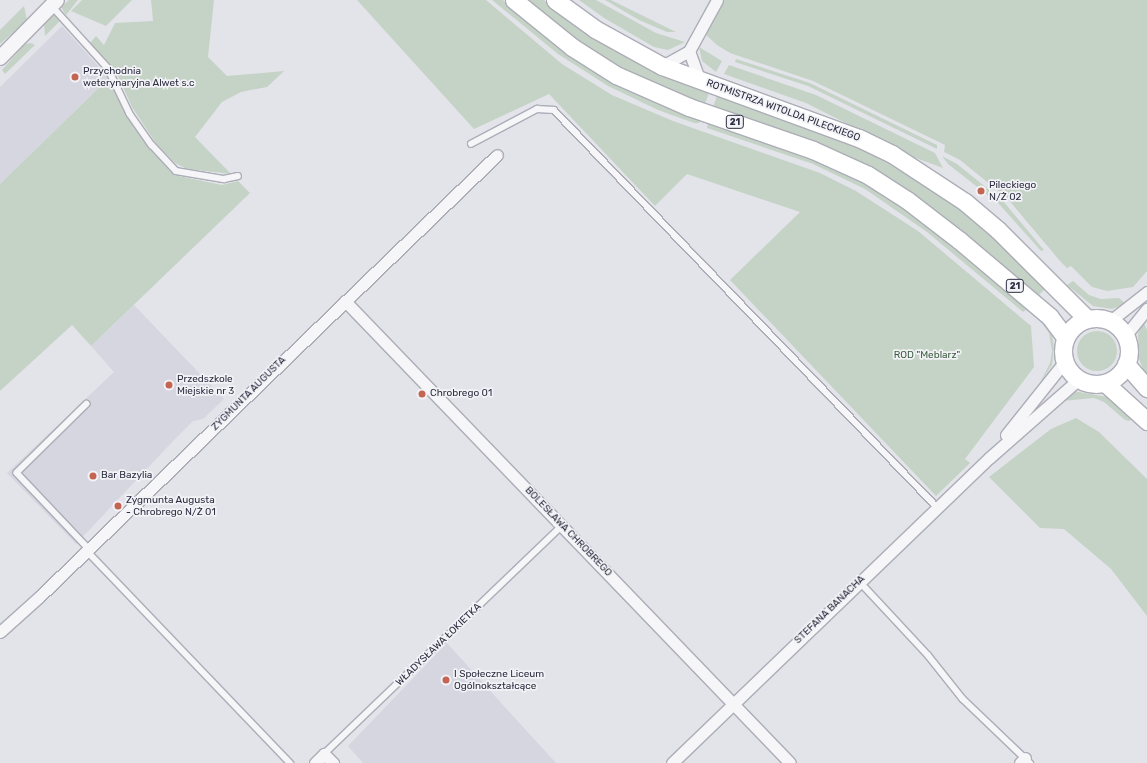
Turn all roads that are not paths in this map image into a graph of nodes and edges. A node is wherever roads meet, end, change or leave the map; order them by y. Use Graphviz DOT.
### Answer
graph roads {
  1 [pos="514,0"];
  2 [pos="555,0"];
  3 [pos="717,0"];
  4 [pos="54,3"];
  5 [pos="690,51"];
  6 [pos="0,58"];
  7 [pos="662,66"];
  8 [pos="700,81"];
  9 [pos="471,144"];
  10 [pos="497,155"];
  11 [pos="238,176"];
  12 [pos="1147,292"];
  13 [pos="345,301"];
  14 [pos="1147,309"];
  15 [pos="1087,319"];
  16 [pos="1110,321"];
  17 [pos="1125,336"];
  18 [pos="1066,338"];
  19 [pos="1065,361"];
  20 [pos="1126,364"];
  21 [pos="1079,379"];
  22 [pos="1105,382"];
  23 [pos="1147,388"];
  24 [pos="87,404"];
  25 [pos="1147,421"];
  26 [pos="989,458"];
  27 [pos="937,507"];
  28 [pos="562,526"];
  29 [pos="88,550"];
  30 [pos="860,582"];
  31 [pos="0,632"];
  32 [pos="733,703"];
  33 [pos="324,754"];
  34 [pos="1025,761"];
  35 [pos="290,763"];
  36 [pos="315,763"];
  37 [pos="333,763"];
  38 [pos="672,763"];
  39 [pos="790,763"];
  1 -- 18 [label="main road, 21"];
  2 -- 7 [label="main road, ROTMISTRZA WITOLDA PILECKIEGO"];
  3 -- 5 [label="street"];
  4 -- 6 [label="street"];
  4 -- 11 [label="lane"];
  5 -- 7 [label="street"];
  5 -- 8 [label="street"];
  7 -- 8 [label="main road, ROTMISTRZA WITOLDA PILECKIEGO"];
  8 -- 15 [label="main road, ROTMISTRZA WITOLDA PILECKIEGO"];
  9 -- 27 [label="lane"];
  10 -- 13 [label="street, ZYGMUNTA AUGUSTA"];
  12 -- 16 [label="street"];
  13 -- 28 [label="street, BOLESŁAWA CHROBREGO"];
  13 -- 29 [label="street, ZYGMUNTA AUGUSTA"];
  14 -- 17 [label="street"];
  15 -- 16 [label="main road"];
  15 -- 18 [label="main road"];
  16 -- 17 [label="main road"];
  17 -- 20 [label="main road"];
  18 -- 19 [label="main road"];
  19 -- 21 [label="main road"];
  19 -- 26 [label="street, STEFANA BANACHA"];
  20 -- 22 [label="main road"];
  20 -- 23 [label="main road"];
  21 -- 22 [label="main road"];
  21 -- 26 [label="street, STEFANA BANACHA"];
  22 -- 25 [label="main road"];
  24 -- 29 [label="lane"];
  26 -- 27 [label="street, STEFANA BANACHA"];
  27 -- 30 [label="street, STEFANA BANACHA"];
  28 -- 32 [label="street, BOLESŁAWA CHROBREGO"];
  28 -- 33 [label="lane, WŁADYSŁAWA ŁOKIETKA"];
  29 -- 31 [label="street, ZYGMUNTA AUGUSTA"];
  29 -- 35 [label="lane"];
  30 -- 32 [label="street, STEFANA BANACHA"];
  30 -- 34 [label="lane"];
  32 -- 38 [label="street, STEFANA BANACHA"];
  32 -- 39 [label="street, BOLESŁAWA CHROBREGO"];
  33 -- 36 [label="street, WŁADYSŁAWA ŁOKIETKA"];
  33 -- 37 [label="street"];
}
